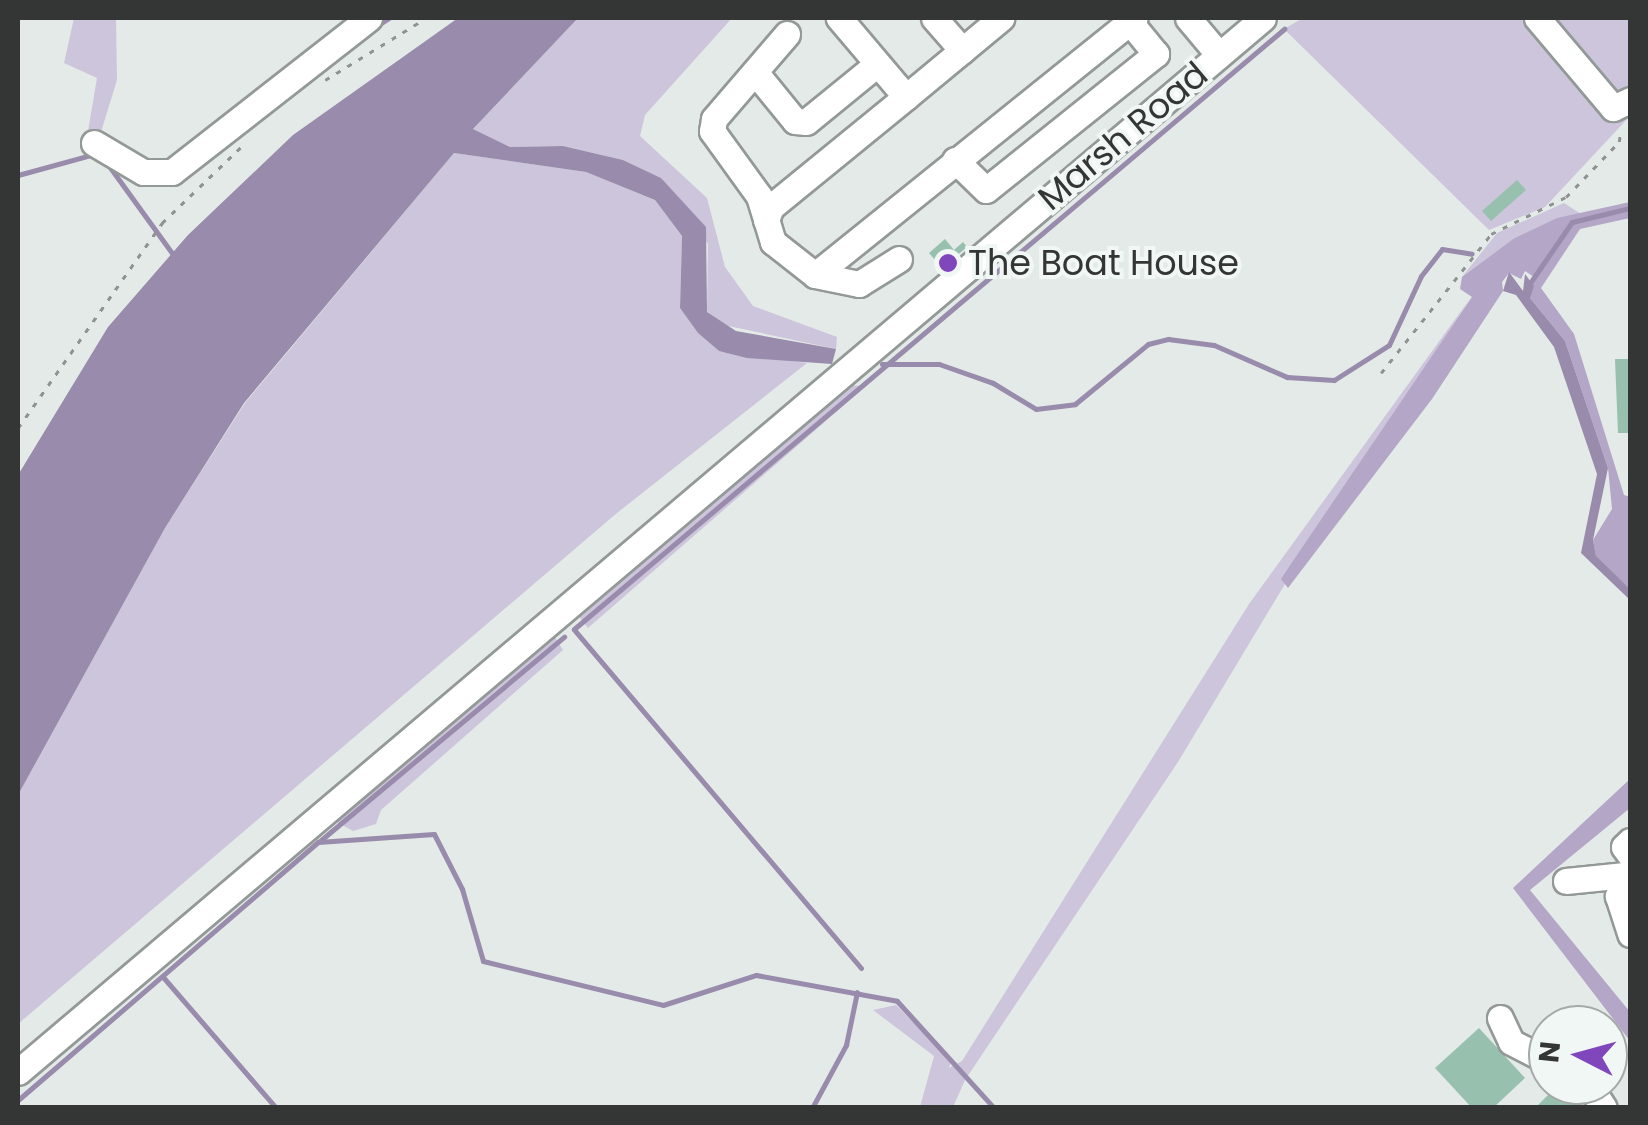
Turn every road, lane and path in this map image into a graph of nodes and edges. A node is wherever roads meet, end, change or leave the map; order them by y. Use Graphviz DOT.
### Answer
graph roads {
  1 [pos="370,18"];
  2 [pos="426,18"];
  3 [pos="839,18"];
  4 [pos="934,18"];
  5 [pos="1001,18"];
  6 [pos="1188,18"];
  7 [pos="1263,18"];
  8 [pos="1537,18"];
  9 [pos="1132,19"];
  10 [pos="788,34"];
  11 [pos="962,50"];
  12 [pos="1219,55"];
  13 [pos="877,64"];
  14 [pos="754,72"];
  15 [pos="322,82"];
  16 [pos="906,97"];
  17 [pos="1625,104"];
  18 [pos="246,142"];
  19 [pos="94,143"];
  20 [pos="955,160"];
  21 [pos="766,220"];
  22 [pos="898,259"];
  23 [pos="815,275"];
  24 [pos="1381,373"];
  25 [pos="18,428"];
  26 [pos="1630,841"];
  27 [pos="1629,867"];
  28 [pos="1566,880"];
  29 [pos="1630,934"];
  30 [pos="1500,1018"];
  31 [pos="1528,1050"];
  32 [pos="18,1072"];
  1 -- 19 [label="street"];
  2 -- 15 [label="path"];
  3 -- 13 [label="street"];
  4 -- 11 [label="street"];
  5 -- 11 [label="street"];
  6 -- 12 [label="street"];
  7 -- 12 [label="street, Marsh Road"];
  8 -- 17 [label="street"];
  9 -- 20 [label="street"];
  9 -- 20 [label="street"];
  10 -- 14 [label="street"];
  11 -- 16 [label="street"];
  12 -- 32 [label="street, Marsh Road"];
  13 -- 14 [label="street"];
  13 -- 16 [label="street"];
  14 -- 21 [label="street"];
  16 -- 21 [label="street"];
  17 -- 24 [label="path"];
  18 -- 25 [label="path"];
  20 -- 23 [label="street"];
  21 -- 23 [label="street"];
  22 -- 23 [label="street"];
  26 -- 27 [label="street"];
  27 -- 28 [label="street"];
  27 -- 29 [label="street"];
  30 -- 31 [label="street"];
}
